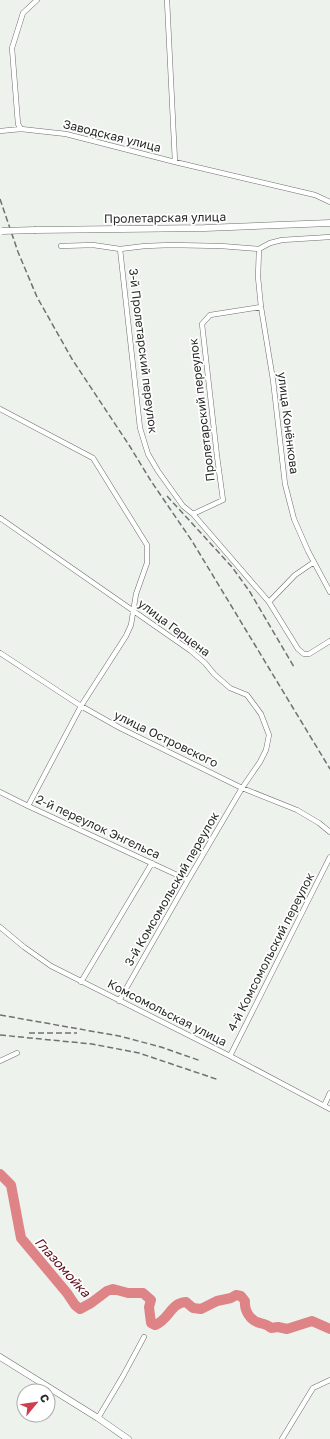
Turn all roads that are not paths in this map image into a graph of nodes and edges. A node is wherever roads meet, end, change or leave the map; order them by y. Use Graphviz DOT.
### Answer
graph roads {
  1 [pos="37,0"];
  2 [pos="167,0"];
  3 [pos="21,129"];
  4 [pos="0,131"];
  5 [pos="176,162"];
  6 [pos="330,202"];
  7 [pos="330,223"];
  8 [pos="1,231"];
  9 [pos="330,237"];
  10 [pos="61,246"];
  11 [pos="120,249"];
  12 [pos="258,249"];
  13 [pos="261,307"];
  14 [pos="0,409"];
  15 [pos="193,514"];
  16 [pos="0,518"];
  17 [pos="314,562"];
  18 [pos="330,592"];
  19 [pos="270,602"];
  20 [pos="132,610"];
  21 [pos="330,641"];
  22 [pos="0,653"];
  23 [pos="81,706"];
  24 [pos="242,788"];
  25 [pos="0,792"];
  26 [pos="28,806"];
  27 [pos="330,832"];
  28 [pos="330,857"];
  29 [pos="152,863"];
  30 [pos="188,880"];
  31 [pos="0,927"];
  32 [pos="81,982"];
  33 [pos="120,1001"];
  34 [pos="17,1054"];
  35 [pos="230,1056"];
  36 [pos="0,1061"];
  37 [pos="330,1093"];
  38 [pos="324,1106"];
  39 [pos="330,1108"];
  40 [pos="144,1338"];
  41 [pos="0,1357"];
  42 [pos="330,1380"];
  43 [pos="98,1418"];
  44 [pos="128,1439"];
  45 [pos="282,1439"];
  1 -- 3 [label="street"];
  2 -- 5 [label="street"];
  3 -- 4 [label="street, Заводская улица"];
  3 -- 5 [label="street, Заводская улица"];
  5 -- 6 [label="street, Заводская улица"];
  7 -- 8 [label="main road, Пролетарская улица, bridge"];
  9 -- 12 [label="street"];
  10 -- 11 [label="street"];
  11 -- 12 [label="street"];
  11 -- 15 [label="street, 3-й Пролетарский переулок"];
  12 -- 13 [label="street, улица Конёнкова"];
  13 -- 15 [label="street, Пролетарский переулок"];
  13 -- 17 [label="street, улица Конёнкова"];
  14 -- 20 [label="street"];
  15 -- 19 [label="street, 3-й Пролетарский переулок"];
  16 -- 20 [label="street, улица Герцена"];
  17 -- 18 [label="street, улица Конёнкова"];
  17 -- 19 [label="street"];
  19 -- 21 [label="street, 3-й Пролетарский переулок"];
  20 -- 23 [label="street"];
  20 -- 24 [label="street, улица Герцена"];
  22 -- 23 [label="street, улица Островского"];
  23 -- 24 [label="street, улица Островского"];
  23 -- 26 [label="street"];
  24 -- 27 [label="street, улица Островского"];
  24 -- 30 [label="street, 3-й Комсомольский переулок"];
  25 -- 26 [label="street, 2-й переулок Энгельса"];
  26 -- 29 [label="street, 2-й переулок Энгельса"];
  28 -- 35 [label="street, 4-й Комсомольский переулок"];
  29 -- 30 [label="street, 2-й переулок Энгельса"];
  29 -- 32 [label="street"];
  30 -- 33 [label="street, 3-й Комсомольский переулок"];
  31 -- 32 [label="street, Комсомольская улица"];
  32 -- 33 [label="street, Комсомольская улица"];
  33 -- 35 [label="street, Комсомольская улица"];
  34 -- 36 [label="street"];
  35 -- 38 [label="street, Комсомольская улица"];
  37 -- 38 [label="street"];
  38 -- 39 [label="street, Комсомольская улица"];
  40 -- 43 [label="street"];
  41 -- 43 [label="main road"];
  42 -- 45 [label="street"];
  43 -- 44 [label="main road"];
}
